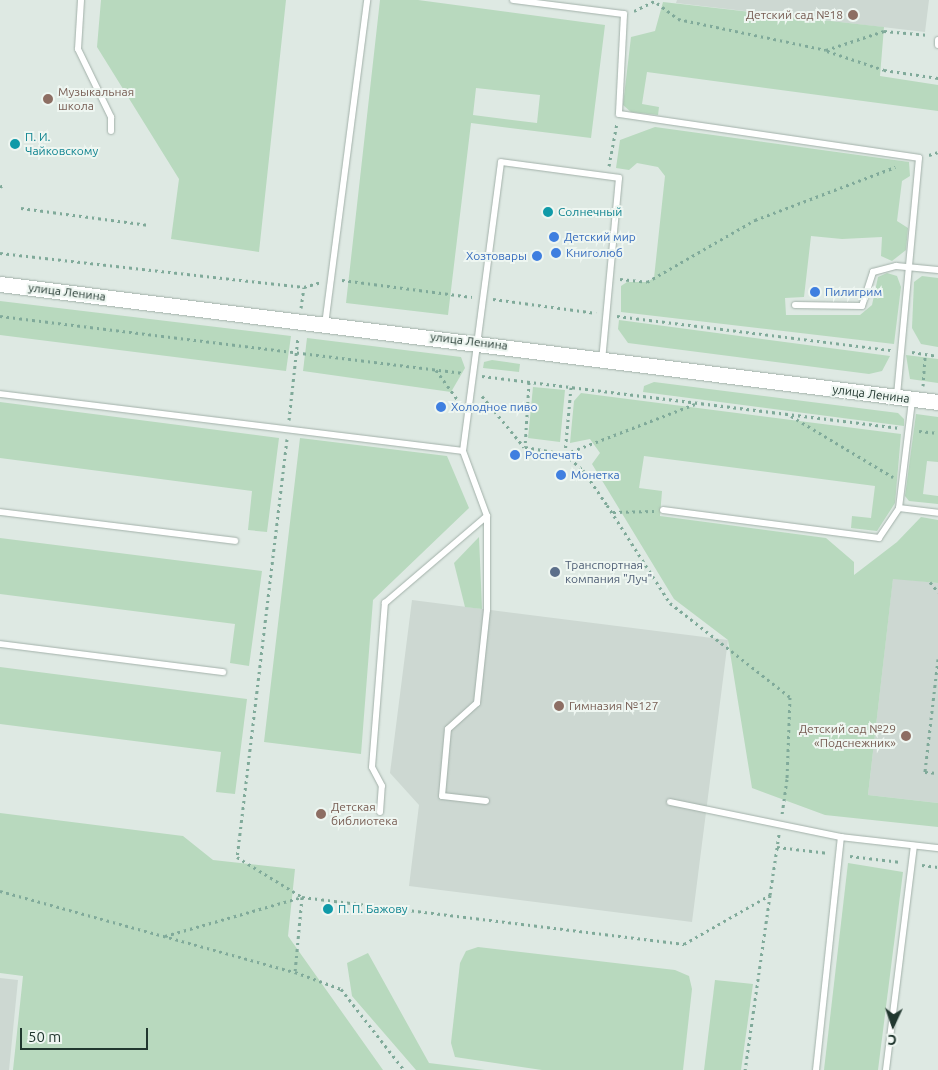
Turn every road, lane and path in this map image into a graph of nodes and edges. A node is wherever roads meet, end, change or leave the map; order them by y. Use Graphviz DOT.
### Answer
graph roads {
  1 [pos="81,0"];
  2 [pos="367,0"];
  3 [pos="513,0"];
  4 [pos="657,1"];
  5 [pos="624,14"];
  6 [pos="938,36"];
  7 [pos="938,40"];
  8 [pos="938,45"];
  9 [pos="826,50"];
  10 [pos="938,78"];
  11 [pos="618,114"];
  12 [pos="111,131"];
  13 [pos="919,158"];
  14 [pos="607,176"];
  15 [pos="22,208"];
  16 [pos="149,225"];
  17 [pos="0,252"];
  18 [pos="910,267"];
  19 [pos="938,270"];
  20 [pos="610,278"];
  21 [pos="332,279"];
  22 [pos="0,284"];
  23 [pos="304,287"];
  24 [pos="484,298"];
  25 [pos="795,306"];
  26 [pos="607,314"];
  27 [pos="300,322"];
  28 [pos="325,325"];
  29 [pos="478,342"];
  30 [pos="901,351"];
  31 [pos="938,356"];
  32 [pos="602,361"];
  33 [pos="436,370"];
  34 [pos="529,382"];
  35 [pos="472,386"];
  36 [pos="571,387"];
  37 [pos="0,394"];
  38 [pos="904,398"];
  39 [pos="938,402"];
  40 [pos="697,403"];
  41 [pos="468,414"];
  42 [pos="788,414"];
  43 [pos="288,428"];
  44 [pos="525,447"];
  45 [pos="463,451"];
  46 [pos="565,454"];
  47 [pos="902,482"];
  48 [pos="899,508"];
  49 [pos="663,510"];
  50 [pos="0,512"];
  51 [pos="612,512"];
  52 [pos="938,513"];
  53 [pos="487,516"];
  54 [pos="235,541"];
  55 [pos="930,582"];
  56 [pos="938,592"];
  57 [pos="0,644"];
  58 [pos="938,659"];
  59 [pos="222,672"];
  60 [pos="938,773"];
  61 [pos="787,779"];
  62 [pos="486,801"];
  63 [pos="670,802"];
  64 [pos="380,812"];
  65 [pos="841,837"];
  66 [pos="914,846"];
  67 [pos="777,847"];
  68 [pos="938,848"];
  69 [pos="839,855"];
  70 [pos="912,863"];
  71 [pos="938,866"];
  72 [pos="0,891"];
  73 [pos="302,897"];
  74 [pos="165,936"];
  75 [pos="294,972"];
  76 [pos="404,1070"];
  77 [pos="745,1070"];
  78 [pos="816,1070"];
  79 [pos="886,1070"];
  1 -- 12 [label="lane"];
  2 -- 21 [label="lane"];
  3 -- 5 [label="lane"];
  4 -- 5 [label="path"];
  4 -- 9 [label="path"];
  5 -- 11 [label="lane"];
  6 -- 9 [label="path"];
  7 -- 8 [label="lane"];
  9 -- 10 [label="path"];
  11 -- 13 [label="lane"];
  11 -- 14 [label="path"];
  13 -- 18 [label="lane"];
  13 -- 20 [label="path"];
  14 -- 20 [label="lane"];
  14 -- 24 [label="lane"];
  15 -- 16 [label="path"];
  17 -- 23 [label="path"];
  18 -- 19 [label="lane"];
  18 -- 25 [label="lane"];
  18 -- 30 [label="lane"];
  20 -- 26 [label="lane"];
  21 -- 23 [label="path"];
  21 -- 24 [label="path"];
  21 -- 28 [label="lane"];
  22 -- 27 [label="street, улица Ленина"];
  23 -- 27 [label="path"];
  24 -- 26 [label="path"];
  24 -- 29 [label="lane"];
  26 -- 30 [label="path"];
  26 -- 32 [label="lane"];
  27 -- 28 [label="street, улица Ленина"];
  27 -- 43 [label="path"];
  28 -- 29 [label="street, улица Ленина"];
  29 -- 32 [label="street, улица Ленина"];
  29 -- 35 [label="lane"];
  30 -- 31 [label="path"];
  30 -- 38 [label="lane"];
  32 -- 38 [label="street, улица Ленина"];
  33 -- 41 [label="path"];
  34 -- 44 [label="path"];
  35 -- 41 [label="lane"];
  35 -- 44 [label="path"];
  36 -- 46 [label="path"];
  37 -- 43 [label="lane"];
  38 -- 39 [label="street, улица Ленина"];
  38 -- 47 [label="lane"];
  40 -- 46 [label="path"];
  41 -- 45 [label="lane"];
  42 -- 47 [label="path"];
  43 -- 45 [label="lane"];
  43 -- 73 [label="path"];
  44 -- 46 [label="path"];
  45 -- 53 [label="lane"];
  46 -- 51 [label="path"];
  47 -- 48 [label="lane"];
  48 -- 49 [label="lane"];
  48 -- 52 [label="lane"];
  49 -- 51 [label="path"];
  50 -- 54 [label="lane"];
  51 -- 61 [label="path"];
  53 -- 62 [label="lane"];
  53 -- 64 [label="lane"];
  55 -- 56 [label="path"];
  57 -- 59 [label="lane"];
  58 -- 60 [label="path"];
  63 -- 65 [label="lane"];
  65 -- 66 [label="lane"];
  65 -- 69 [label="lane"];
  66 -- 68 [label="lane"];
  66 -- 70 [label="lane"];
  67 -- 69 [label="path"];
  69 -- 70 [label="path"];
  69 -- 78 [label="lane"];
  70 -- 71 [label="path"];
  70 -- 79 [label="lane"];
  72 -- 74 [label="path"];
  73 -- 74 [label="path"];
  73 -- 75 [label="path"];
  73 -- 77 [label="path"];
  74 -- 75 [label="path"];
  75 -- 76 [label="path"];
}
